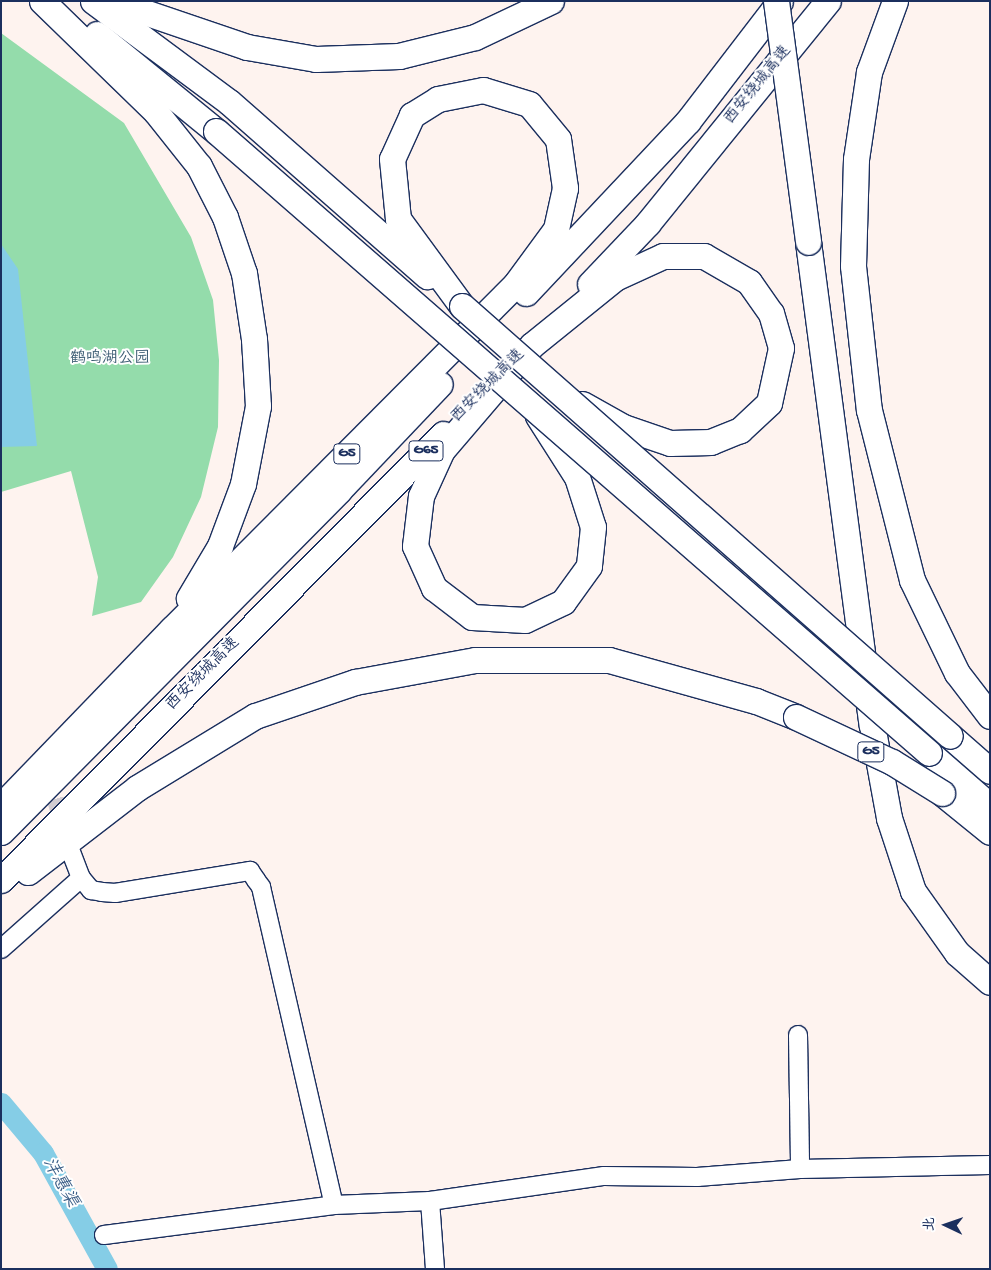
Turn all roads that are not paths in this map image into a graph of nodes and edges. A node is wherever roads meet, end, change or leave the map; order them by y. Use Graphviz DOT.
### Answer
graph roads {
  1 [pos="42,1"];
  2 [pos="56,1"];
  3 [pos="93,1"];
  4 [pos="112,1"];
  5 [pos="551,1"];
  6 [pos="778,1"];
  7 [pos="828,1"];
  8 [pos="895,1"];
  9 [pos="462,306"];
  10 [pos="532,345"];
  11 [pos="558,391"];
  12 [pos="533,407"];
  13 [pos="172,629"];
  14 [pos="990,716"];
  15 [pos="990,771"];
  16 [pos="1,806"];
  17 [pos="990,806"];
  18 [pos="1,832"];
  19 [pos="990,832"];
  20 [pos="71,852"];
  21 [pos="81,878"];
  22 [pos="1,880"];
  23 [pos="1,894"];
  24 [pos="1,949"];
  25 [pos="990,982"];
  26 [pos="798,1036"];
  27 [pos="990,1165"];
  28 [pos="800,1169"];
  29 [pos="430,1201"];
  30 [pos="334,1205"];
  31 [pos="104,1236"];
  32 [pos="435,1269"];
  1 -- 13 [label="highway"];
  2 -- 12 [label="highway, bridge"];
  3 -- 9 [label="highway"];
  4 -- 5 [label="highway"];
  6 -- 18 [label="highway, 西安绕城高速 / G65"];
  6 -- 25 [label="highway, bridge"];
  7 -- 10 [label="highway, 西安绕城高速 / G65"];
  8 -- 14 [label="highway"];
  9 -- 11 [label="highway, G5, bridge"];
  9 -- 13 [label="highway, G5"];
  10 -- 11 [label="highway, bridge"];
  10 -- 12 [label="highway, bridge"];
  10 -- 22 [label="highway, 西安绕城高速 / G65"];
  11 -- 15 [label="highway, G5, bridge"];
  12 -- 17 [label="highway, bridge"];
  13 -- 16 [label="highway, G5"];
  19 -- 23 [label="highway, G5, bridge"];
  20 -- 21 [label="street"];
  21 -- 24 [label="street"];
  21 -- 30 [label="street"];
  26 -- 28 [label="street"];
  27 -- 28 [label="street"];
  28 -- 29 [label="street"];
  29 -- 30 [label="street"];
  29 -- 32 [label="street"];
  30 -- 31 [label="street"];
}
